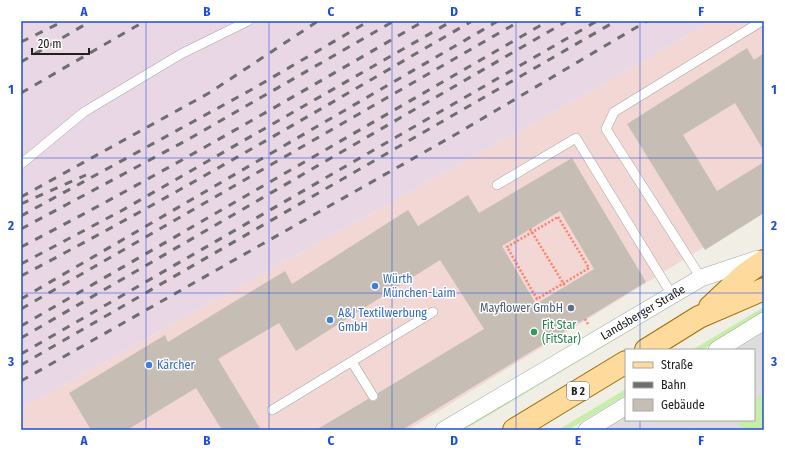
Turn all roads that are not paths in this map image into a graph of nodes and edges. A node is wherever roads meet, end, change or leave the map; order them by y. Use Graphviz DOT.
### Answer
graph roads {
  1 [pos="248,21"];
  2 [pos="762,21"];
  3 [pos="21,164"];
  4 [pos="497,185"];
  5 [pos="764,258"];
  6 [pos="764,261"];
  7 [pos="701,278"];
  8 [pos="764,289"];
  9 [pos="672,295"];
  10 [pos="433,312"];
  11 [pos="699,317"];
  12 [pos="764,321"];
  13 [pos="648,349"];
  14 [pos="719,349"];
  15 [pos="352,362"];
  16 [pos="625,363"];
  17 [pos="372,396"];
  18 [pos="625,407"];
  19 [pos="272,410"];
  20 [pos="444,430"];
  21 [pos="514,430"];
  22 [pos="587,430"];
  1 -- 3 [label="lane"];
  2 -- 7 [label="lane"];
  4 -- 9 [label="lane"];
  5 -- 7 [label="street, Landsberger Straße"];
  6 -- 11 [label="main road"];
  7 -- 9 [label="street, Landsberger Straße"];
  8 -- 11 [label="main road"];
  9 -- 20 [label="street, Landsberger Straße"];
  10 -- 15 [label="lane"];
  11 -- 13 [label="main road"];
  12 -- 14 [label="street"];
  15 -- 17 [label="lane"];
  15 -- 19 [label="lane"];
  16 -- 21 [label="main road, B 2"];
  18 -- 22 [label="street"];
}
